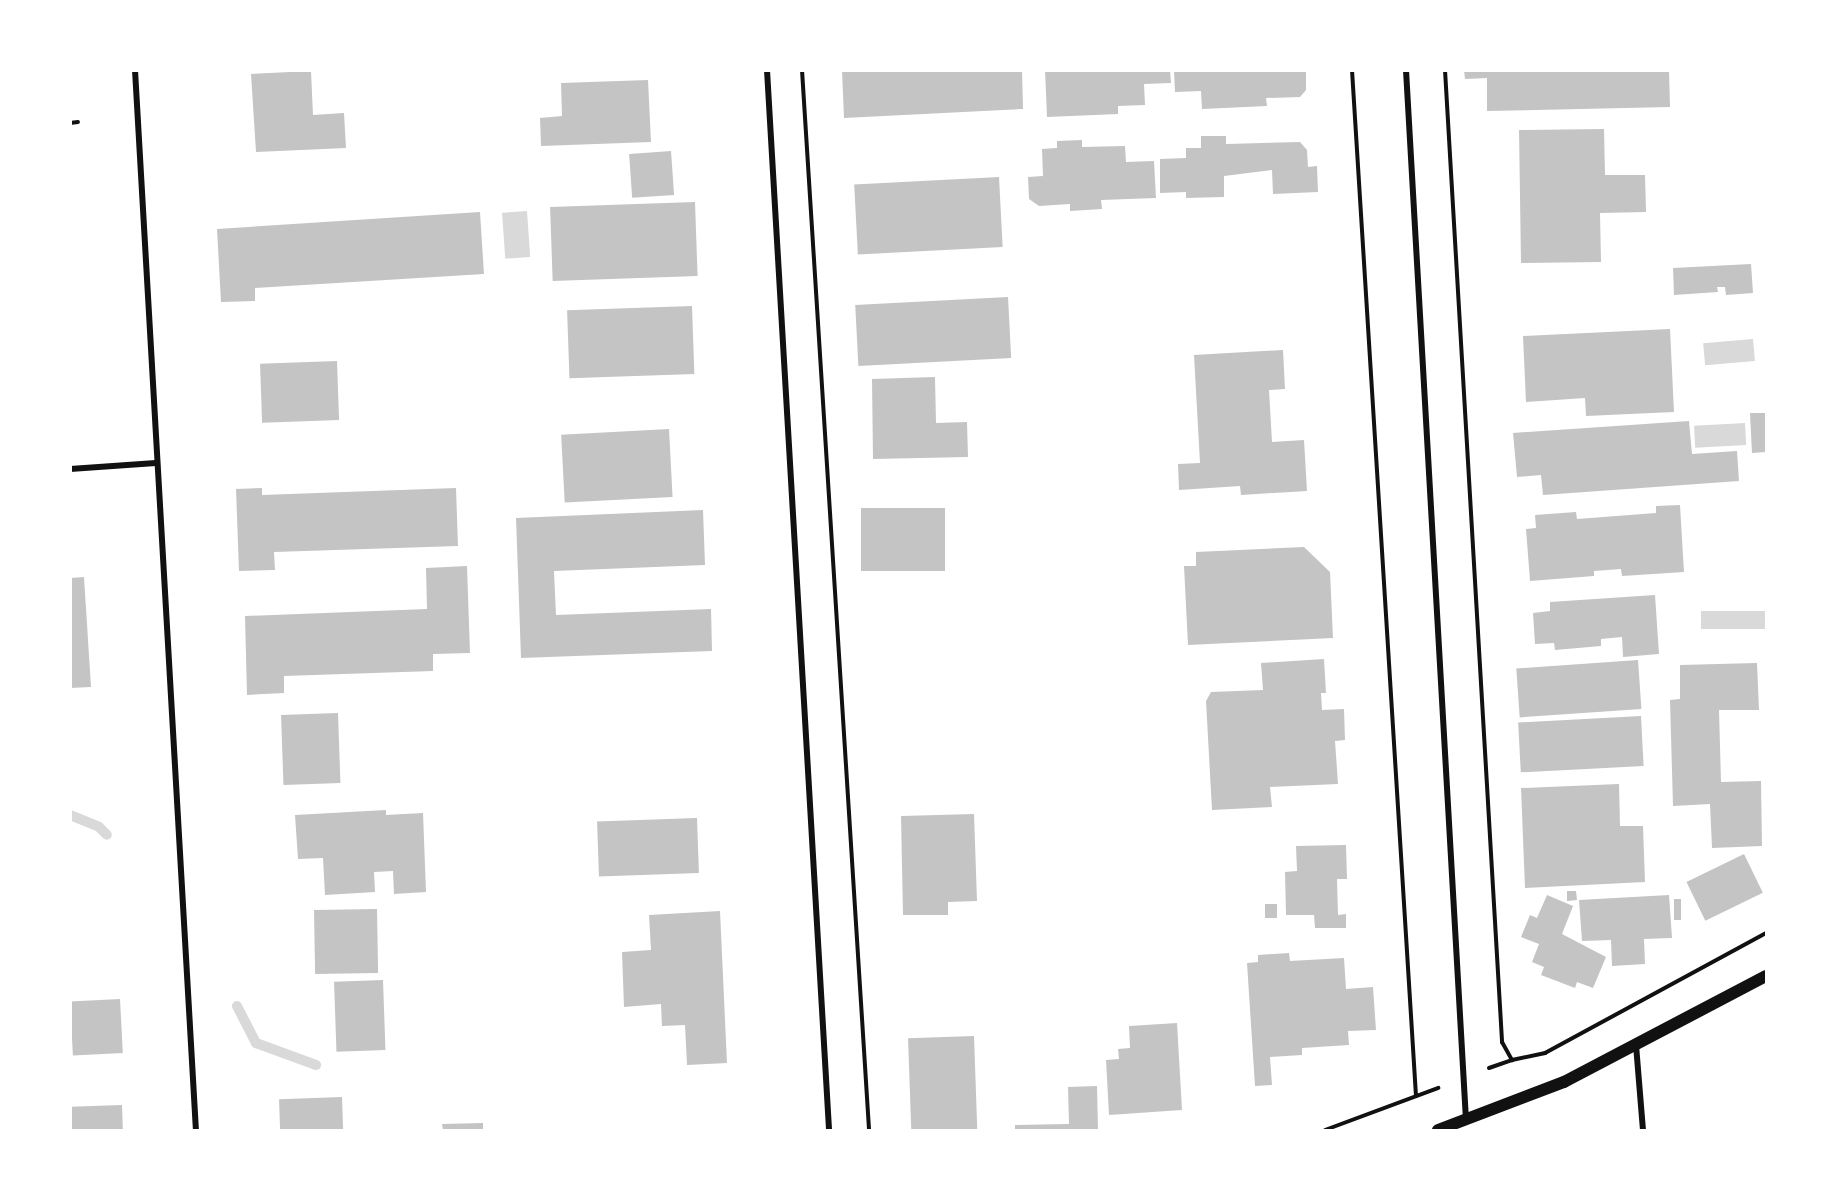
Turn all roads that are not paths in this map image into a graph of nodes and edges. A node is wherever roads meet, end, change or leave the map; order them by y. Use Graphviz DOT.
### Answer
graph roads {
  1 [pos="135,70"];
  2 [pos="766,70"];
  3 [pos="1406,70"];
  4 [pos="156,463"];
  5 [pos="70,469"];
  6 [pos="1767,976"];
  7 [pos="1636,1045"];
  8 [pos="1466,1120"];
  9 [pos="196,1131"];
  10 [pos="829,1131"];
  11 [pos="1438,1131"];
  12 [pos="1643,1131"];
  1 -- 4 [label="street"];
  2 -- 10 [label="street"];
  3 -- 8 [label="street"];
  4 -- 5 [label="street"];
  4 -- 9 [label="street"];
  6 -- 7 [label="main road"];
  7 -- 8 [label="main road"];
  7 -- 12 [label="street"];
  8 -- 11 [label="main road"];
}
